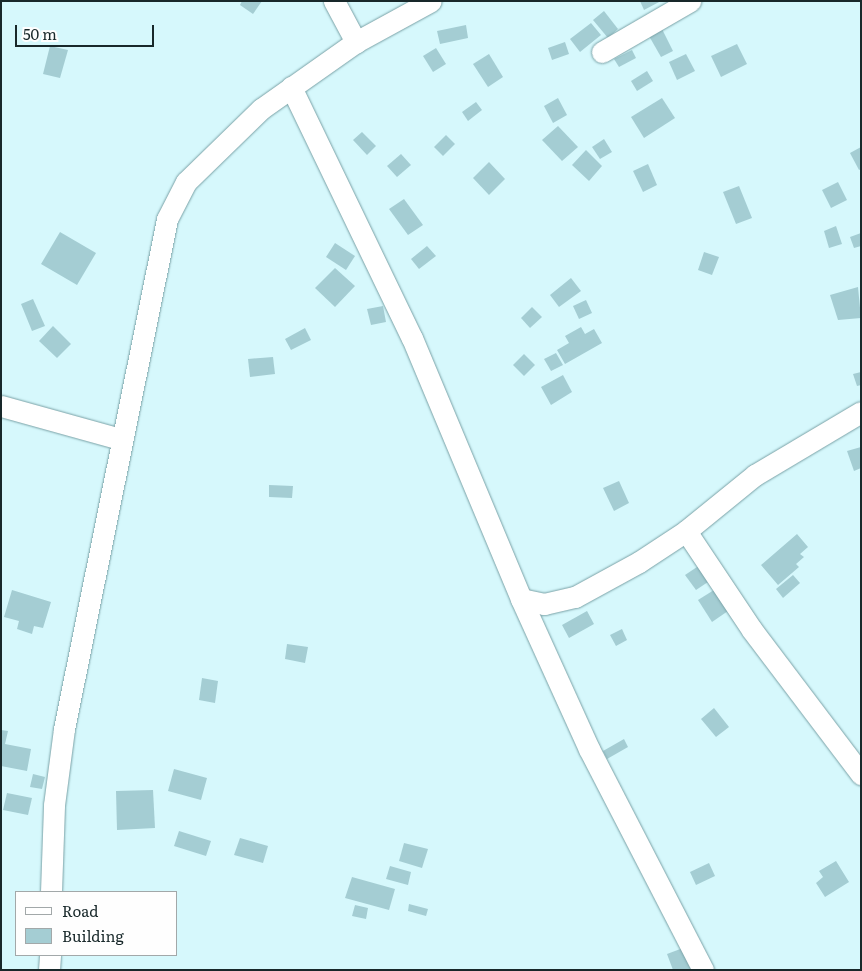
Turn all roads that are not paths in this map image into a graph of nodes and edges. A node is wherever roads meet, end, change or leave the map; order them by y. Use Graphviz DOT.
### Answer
graph roads {
  1 [pos="334,1"];
  2 [pos="431,1"];
  3 [pos="690,1"];
  4 [pos="356,42"];
  5 [pos="602,52"];
  6 [pos="291,87"];
  7 [pos="1,406"];
  8 [pos="861,412"];
  9 [pos="120,439"];
  10 [pos="686,531"];
  11 [pos="575,597"];
  12 [pos="521,599"];
  13 [pos="538,642"];
  14 [pos="861,774"];
  15 [pos="51,891"];
  16 [pos="50,956"];
  17 [pos="49,970"];
  18 [pos="703,970"];
  1 -- 4 [label="street"];
  2 -- 4 [label="street"];
  3 -- 5 [label="street"];
  4 -- 6 [label="street"];
  6 -- 9 [label="street"];
  6 -- 12 [label="street"];
  7 -- 9 [label="street"];
  8 -- 10 [label="street"];
  9 -- 15 [label="street"];
  10 -- 11 [label="street"];
  10 -- 14 [label="street"];
  11 -- 12 [label="street"];
  11 -- 13 [label="street"];
  12 -- 13 [label="street"];
  13 -- 18 [label="street"];
  16 -- 17 [label="street"];
}
